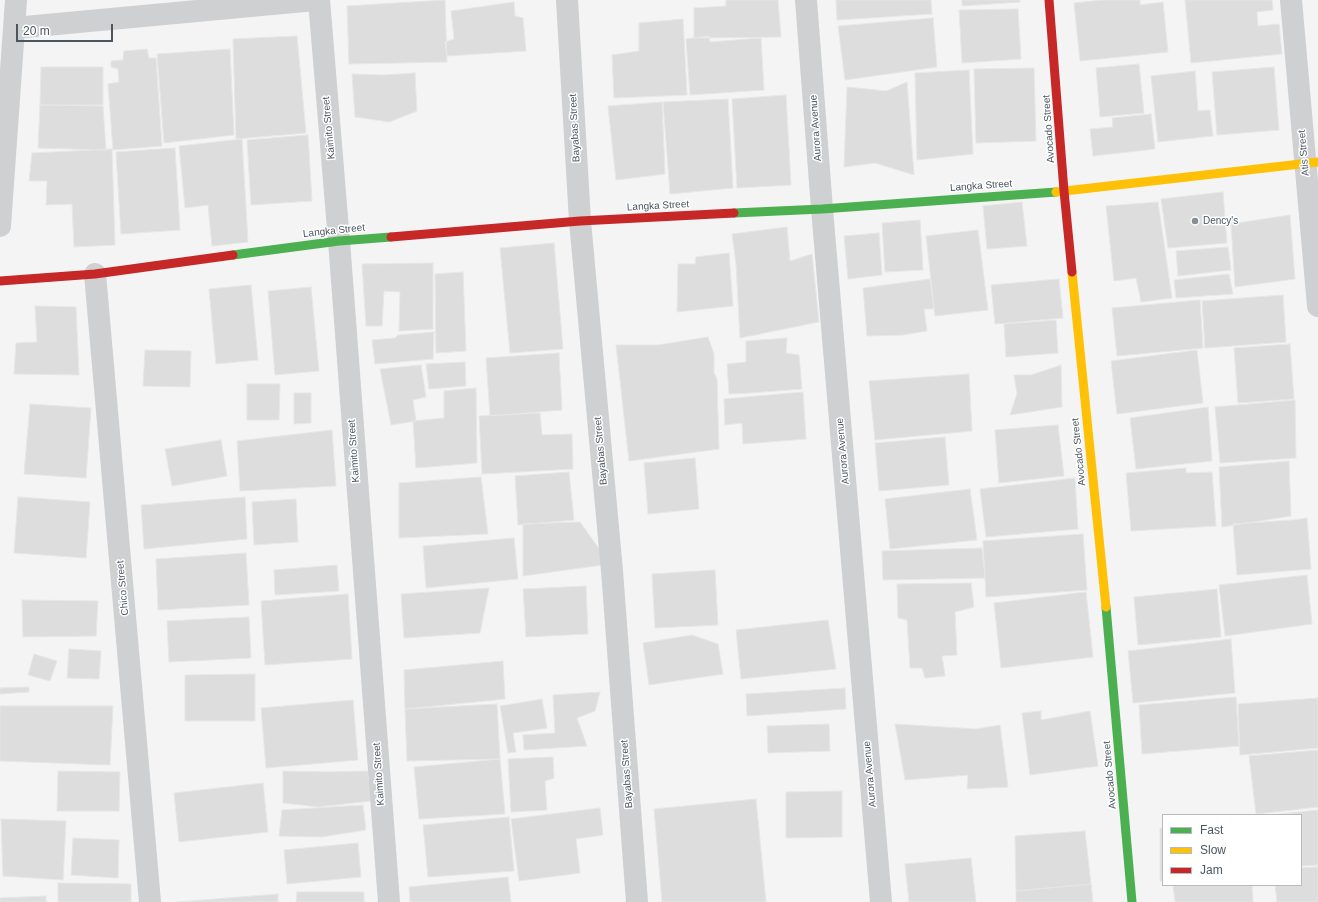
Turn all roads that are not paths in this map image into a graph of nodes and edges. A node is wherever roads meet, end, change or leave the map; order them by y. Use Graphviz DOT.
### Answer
graph roads {
  1 [pos="16,0"];
  2 [pos="314,0"];
  3 [pos="319,0"];
  4 [pos="567,0"];
  5 [pos="806,0"];
  6 [pos="1050,0"];
  7 [pos="1291,0"];
  8 [pos="14,28"];
  9 [pos="1312,162"];
  10 [pos="1064,191"];
  11 [pos="822,209"];
  12 [pos="580,221"];
  13 [pos="0,226"];
  14 [pos="338,241"];
  15 [pos="95,274"];
  16 [pos="0,281"];
  17 [pos="1318,306"];
  18 [pos="150,902"];
  19 [pos="388,902"];
  20 [pos="637,902"];
  21 [pos="881,902"];
  22 [pos="1132,902"];
  1 -- 8 [label="street"];
  2 -- 8 [label="street"];
  3 -- 14 [label="street, Kaimito Street"];
  4 -- 12 [label="street, Bayabas Street"];
  5 -- 11 [label="street, Aurora Avenue"];
  6 -- 10 [label="street, Avocado Street"];
  7 -- 9 [label="street, Atis Street"];
  8 -- 13 [label="street"];
  9 -- 10 [label="street, Langka Street"];
  9 -- 17 [label="street, Atis Street"];
  10 -- 11 [label="street, Langka Street"];
  10 -- 22 [label="street, Avocado Street"];
  11 -- 12 [label="street, Langka Street"];
  11 -- 21 [label="street, Aurora Avenue"];
  12 -- 14 [label="street, Langka Street"];
  12 -- 20 [label="street, Bayabas Street"];
  14 -- 15 [label="street, Langka Street"];
  14 -- 19 [label="street, Kaimito Street"];
  15 -- 16 [label="street, Langka Street"];
  15 -- 18 [label="street, Chico Street"];
}
